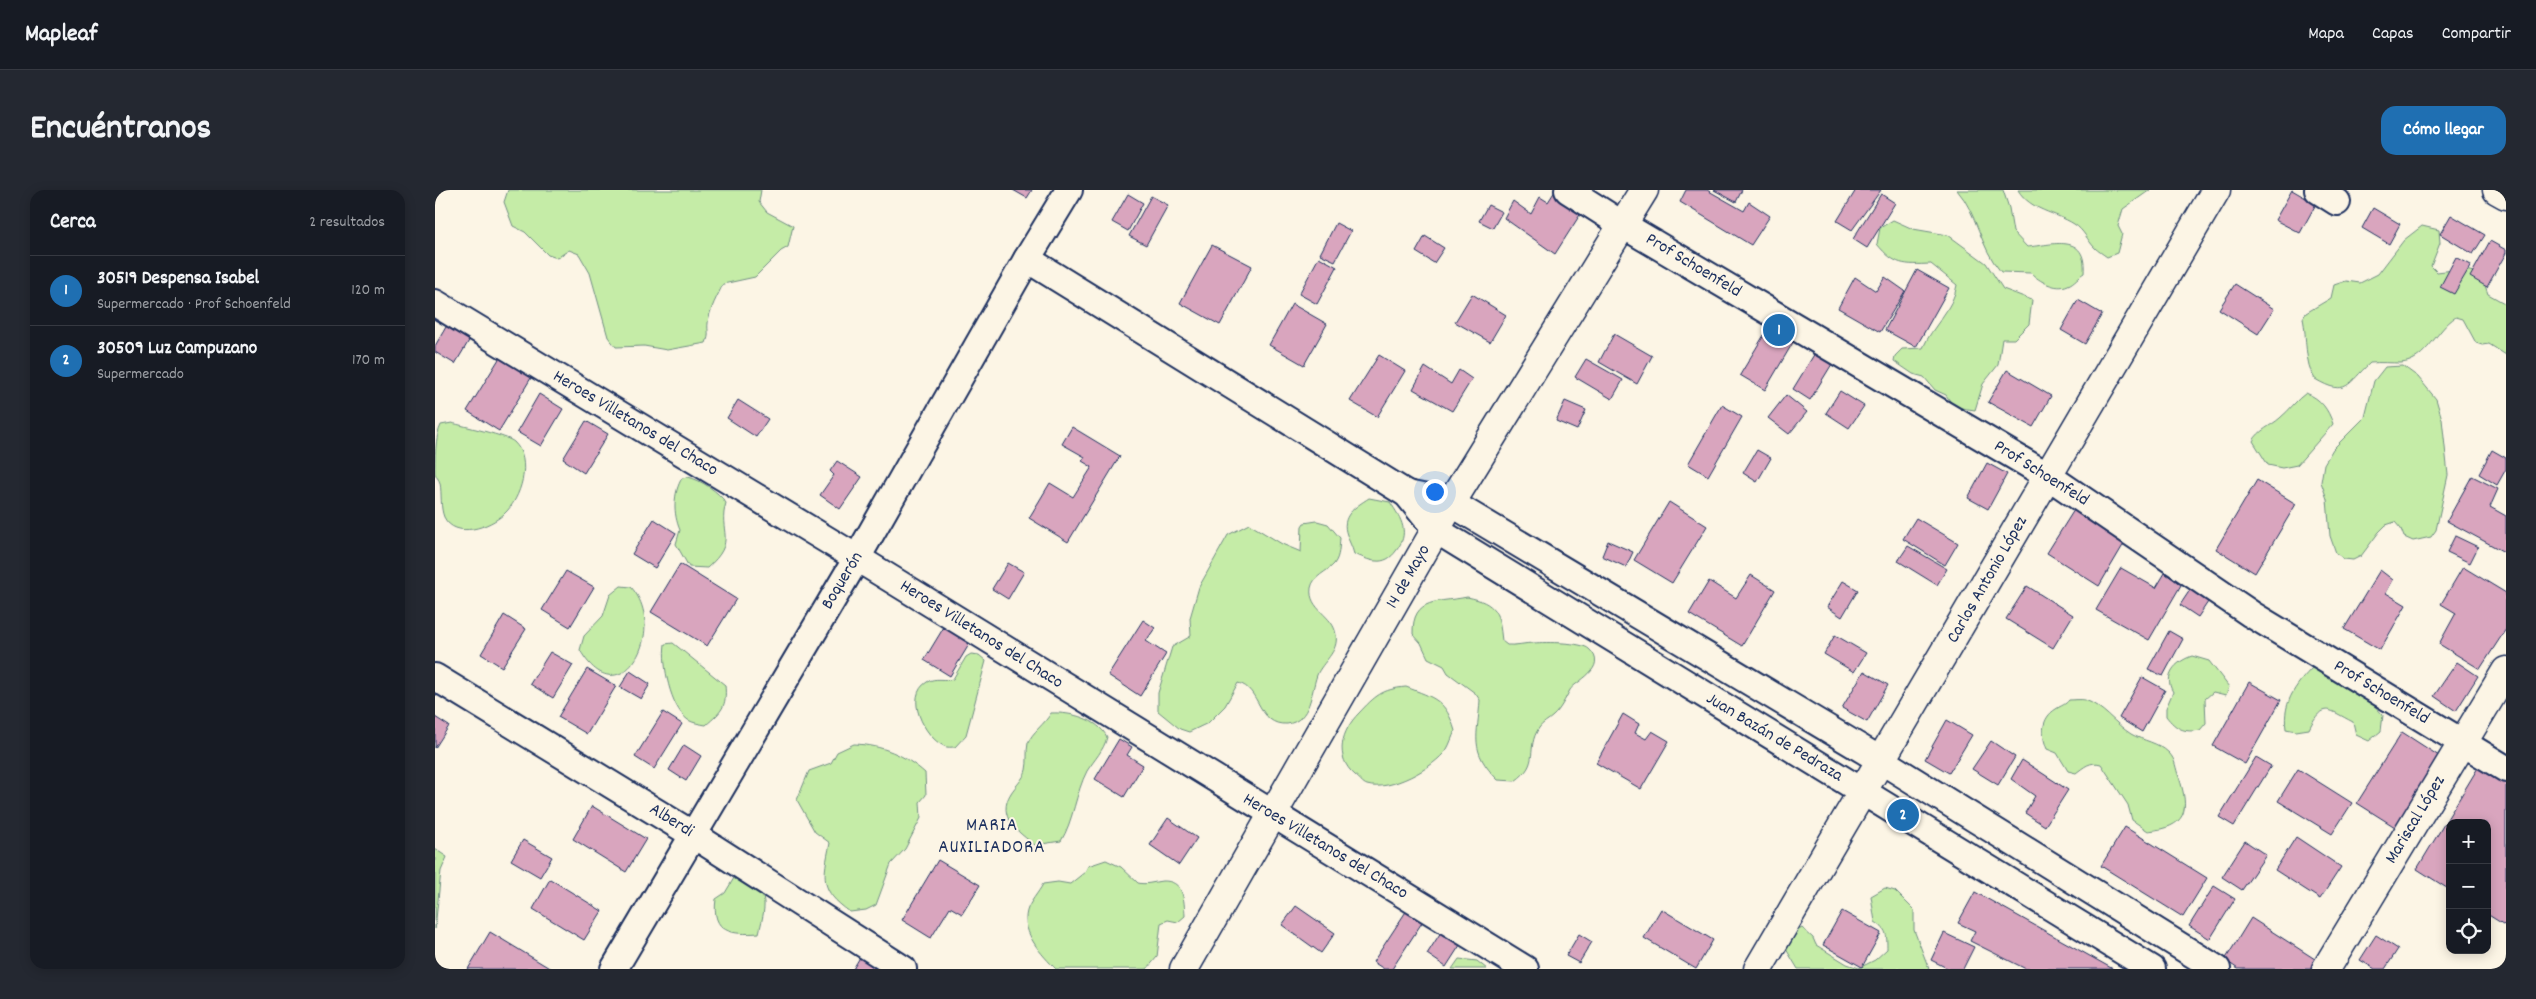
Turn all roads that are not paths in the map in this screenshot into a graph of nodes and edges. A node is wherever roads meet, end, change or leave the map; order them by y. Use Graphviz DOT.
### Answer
graph roads {
  1 [pos="1069,190"];
  2 [pos="1569,190"];
  3 [pos="1643,190"];
  4 [pos="2216,190"];
  5 [pos="2497,190"];
  6 [pos="2506,196"];
  7 [pos="1623,225"];
  8 [pos="1027,259"];
  9 [pos="435,303"];
  10 [pos="2048,476"];
  11 [pos="1407,494"];
  12 [pos="1451,503"];
  13 [pos="1436,530"];
  14 [pos="857,558"];
  15 [pos="2506,671"];
  16 [pos="435,677"];
  17 [pos="2463,742"];
  18 [pos="1882,760"];
  19 [pos="2506,769"];
  20 [pos="1863,792"];
  21 [pos="1272,815"];
  22 [pos="693,834"];
  23 [pos="614,969"];
  24 [pos="903,969"];
  25 [pos="1184,969"];
  26 [pos="1525,969"];
  27 [pos="1758,969"];
  28 [pos="2152,969"];
  29 [pos="2217,969"];
  30 [pos="2326,969"];
  1 -- 8 [label="street, Boquerón"];
  2 -- 7 [label="street, Prof Schoenfeld"];
  3 -- 7 [label="main road, 14 de Mayo"];
  4 -- 10 [label="main road, Carlos Antonio López"];
  5 -- 6 [label="main road"];
  7 -- 10 [label="street, Prof Schoenfeld"];
  7 -- 12 [label="main road, 14 de Mayo"];
  8 -- 11 [label="street"];
  8 -- 14 [label="street, Boquerón"];
  9 -- 14 [label="street, Heroes Villetanos del Chaco"];
  10 -- 17 [label="street, Prof Schoenfeld"];
  10 -- 18 [label="main road, Carlos Antonio López"];
  11 -- 12 [label="street"];
  11 -- 13 [label="street, Juan Bazán de Pedraza"];
  12 -- 13 [label="main road, 14 de Mayo"];
  12 -- 18 [label="street"];
  13 -- 20 [label="street, Juan Bazán de Pedraza"];
  13 -- 21 [label="main road, 14 de Mayo"];
  14 -- 21 [label="street, Heroes Villetanos del Chaco"];
  14 -- 22 [label="street, Boquerón"];
  15 -- 17 [label="main road, Mariscal López"];
  16 -- 22 [label="street, Alberdi"];
  17 -- 19 [label="street, Prof Schoenfeld"];
  17 -- 30 [label="main road, Mariscal López"];
  18 -- 20 [label="main road, Carlos Antonio López"];
  18 -- 29 [label="street"];
  20 -- 27 [label="main road, Carlos Antonio López"];
  20 -- 28 [label="street, Juan Bazán de Pedraza"];
  21 -- 25 [label="main road, 14 de Mayo"];
  21 -- 26 [label="street, Heroes Villetanos del Chaco"];
  22 -- 23 [label="street, Boquerón"];
  22 -- 24 [label="street, Alberdi"];
}
